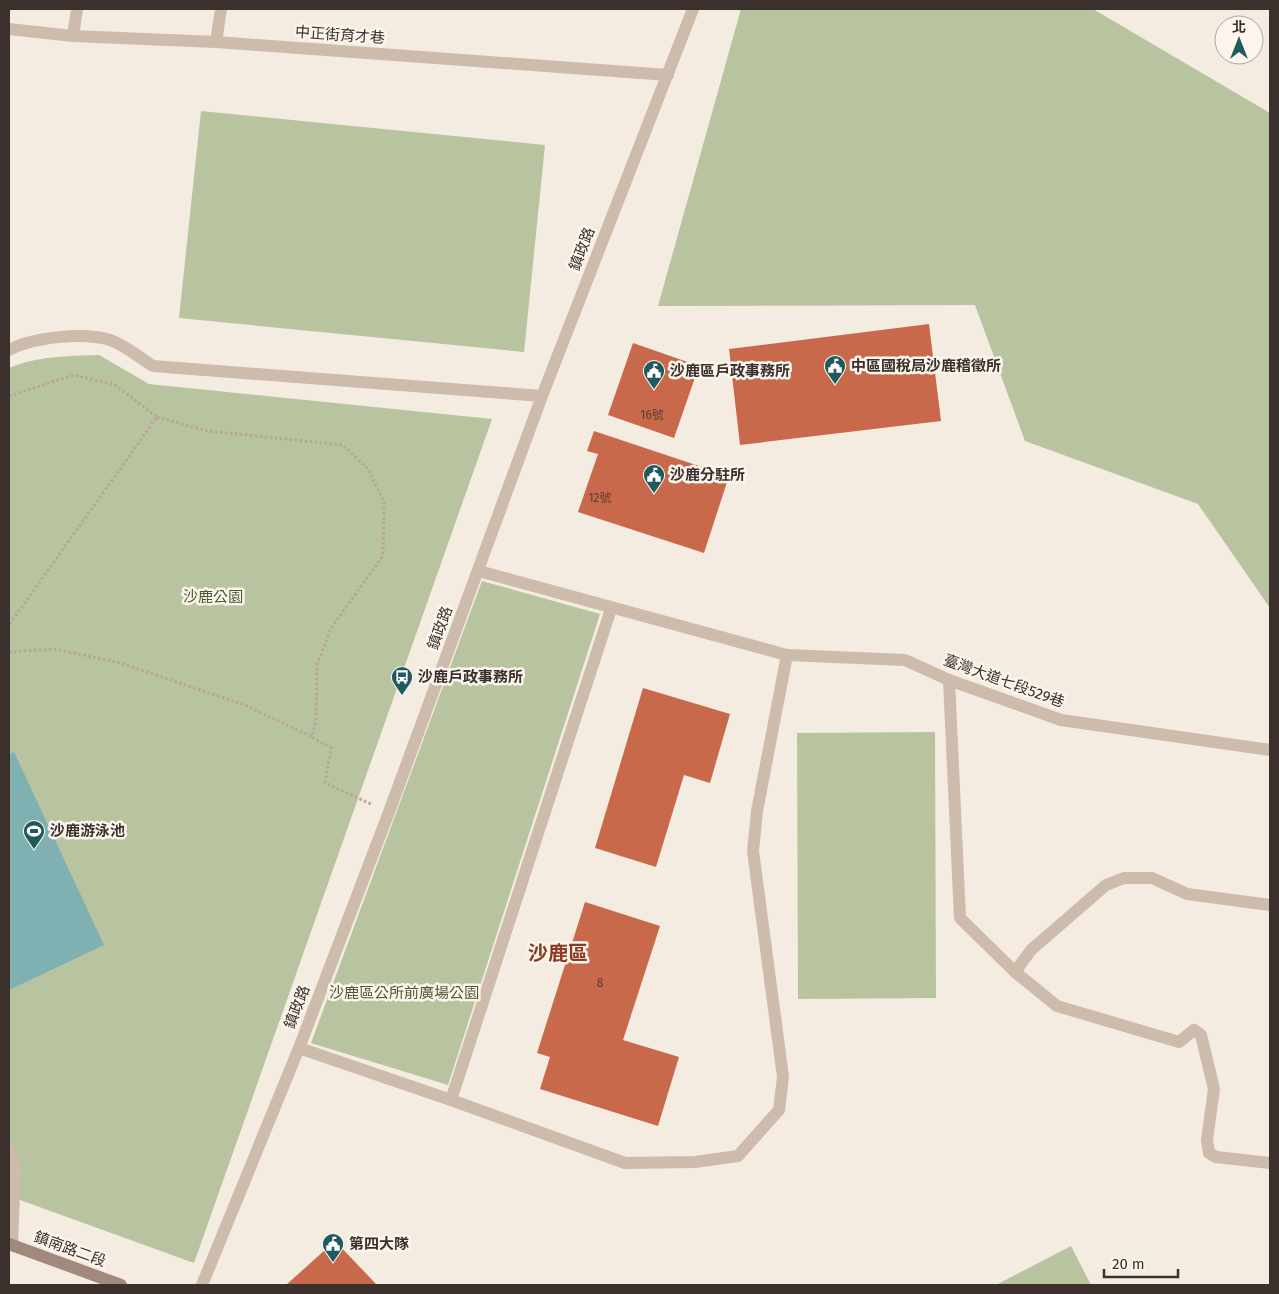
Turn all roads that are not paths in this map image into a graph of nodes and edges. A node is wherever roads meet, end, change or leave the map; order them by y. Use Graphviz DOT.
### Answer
graph roads {
  1 [pos="77,9"];
  2 [pos="220,9"];
  3 [pos="692,9"];
  4 [pos="9,29"];
  5 [pos="74,36"];
  6 [pos="216,42"];
  7 [pos="668,75"];
  8 [pos="9,350"];
  9 [pos="542,396"];
  10 [pos="479,571"];
  11 [pos="611,609"];
  12 [pos="787,655"];
  13 [pos="949,680"];
  14 [pos="1270,750"];
  15 [pos="1270,905"];
  16 [pos="1015,972"];
  17 [pos="299,1048"];
  18 [pos="451,1100"];
  19 [pos="9,1150"];
  20 [pos="1270,1163"];
  21 [pos="11,1244"];
  22 [pos="121,1285"];
  23 [pos="202,1285"];
  1 -- 5 [label="street"];
  2 -- 6 [label="street"];
  3 -- 7 [label="street, 鎮政路"];
  4 -- 5 [label="street, 中正街育才巷"];
  5 -- 6 [label="street, 中正街育才巷"];
  6 -- 7 [label="street, 中正街育才巷"];
  7 -- 9 [label="street, 鎮政路"];
  8 -- 9 [label="street"];
  9 -- 10 [label="street, 鎮政路"];
  10 -- 11 [label="street, 臺灣大道七段529巷"];
  10 -- 17 [label="street, 鎮政路"];
  11 -- 12 [label="street, 臺灣大道七段529巷"];
  11 -- 18 [label="street"];
  12 -- 13 [label="street, 臺灣大道七段529巷"];
  12 -- 18 [label="street"];
  13 -- 14 [label="street, 臺灣大道七段529巷"];
  13 -- 16 [label="street"];
  15 -- 16 [label="street"];
  16 -- 20 [label="street"];
  17 -- 18 [label="street"];
  17 -- 23 [label="street, 鎮政路"];
  19 -- 21 [label="street"];
  21 -- 22 [label="street, 鎮南路二段"];
}
